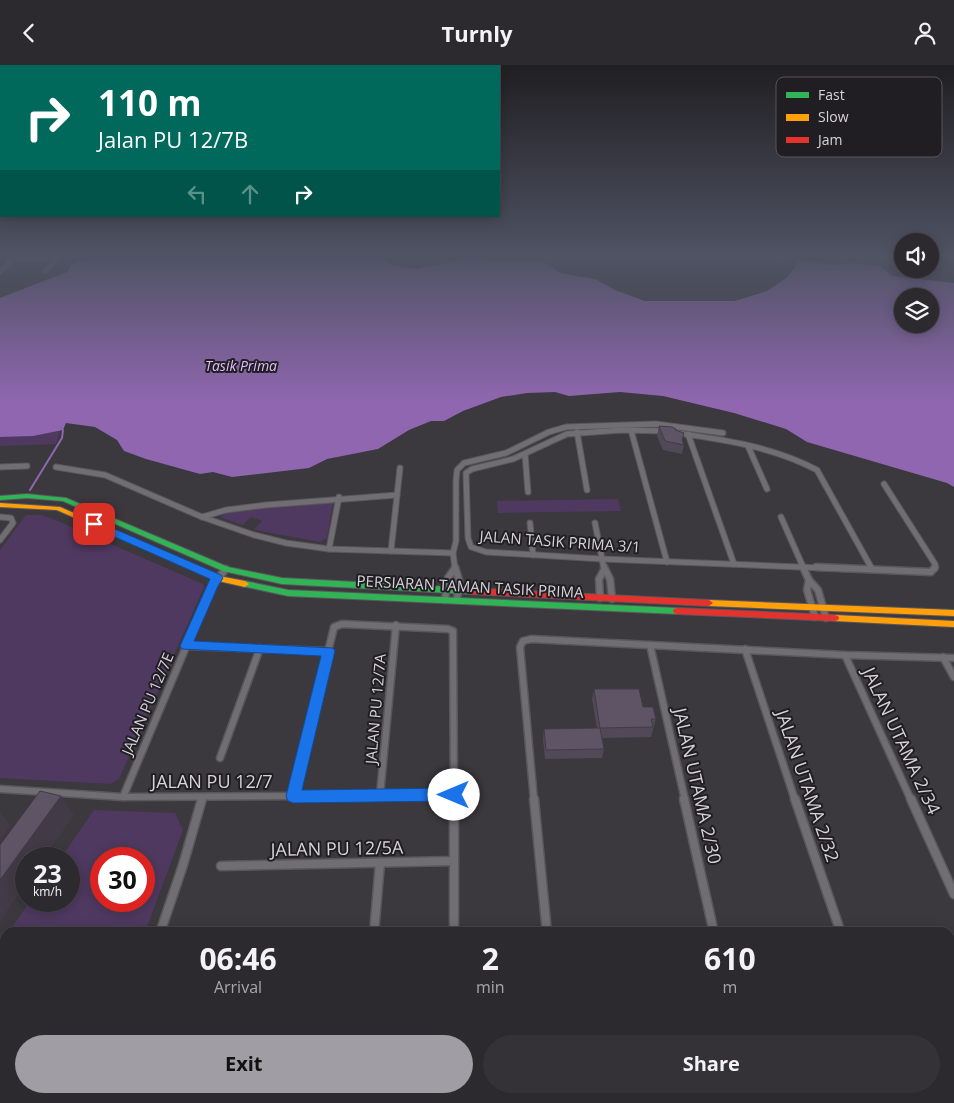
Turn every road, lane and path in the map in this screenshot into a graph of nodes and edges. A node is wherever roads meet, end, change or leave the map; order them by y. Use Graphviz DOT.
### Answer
graph roads {
  1 [pos="631,430"];
  2 [pos="577,432"];
  3 [pos="723,433"];
  4 [pos="688,434"];
  5 [pos="748,446"];
  6 [pos="525,454"];
  7 [pos="27,466"];
  8 [pos="0,467"];
  9 [pos="56,467"];
  10 [pos="400,468"];
  11 [pos="884,484"];
  12 [pos="767,489"];
  13 [pos="588,490"];
  14 [pos="528,492"];
  15 [pos="397,495"];
  16 [pos="0,497"];
  17 [pos="339,497"];
  18 [pos="0,505"];
  19 [pos="0,517"];
  20 [pos="202,517"];
  21 [pos="781,517"];
  22 [pos="530,523"];
  23 [pos="595,523"];
  24 [pos="0,540"];
  25 [pos="329,549"];
  26 [pos="391,551"];
  27 [pos="453,553"];
  28 [pos="534,555"];
  29 [pos="602,559"];
  30 [pos="667,562"];
  31 [pos="734,564"];
  32 [pos="455,568"];
  33 [pos="804,568"];
  34 [pos="226,569"];
  35 [pos="872,569"];
  36 [pos="604,570"];
  37 [pos="217,578"];
  38 [pos="809,580"];
  39 [pos="446,591"];
  40 [pos="458,591"];
  41 [pos="600,598"];
  42 [pos="612,599"];
  43 [pos="445,600"];
  44 [pos="458,600"];
  45 [pos="812,607"];
  46 [pos="823,607"];
  47 [pos="954,613"];
  48 [pos="815,617"];
  49 [pos="826,618"];
  50 [pos="954,624"];
  51 [pos="396,625"];
  52 [pos="650,645"];
  53 [pos="186,646"];
  54 [pos="260,648"];
  55 [pos="746,649"];
  56 [pos="328,651"];
  57 [pos="845,655"];
  58 [pos="942,657"];
  59 [pos="954,658"];
  60 [pos="954,677"];
  61 [pos="220,758"];
  62 [pos="0,789"];
  63 [pos="380,795"];
  64 [pos="454,795"];
  65 [pos="293,796"];
  66 [pos="123,797"];
  67 [pos="202,798"];
  68 [pos="454,861"];
  69 [pos="380,863"];
  70 [pos="221,866"];
  71 [pos="954,894"];
  72 [pos="162,927"];
  73 [pos="375,927"];
  74 [pos="454,927"];
  75 [pos="546,927"];
  76 [pos="713,927"];
  77 [pos="839,927"];
  1 -- 2 [label="street, JALAN TASIK PRIMA 3/1"];
  1 -- 4 [label="street, JALAN TASIK PRIMA 3/1"];
  1 -- 30 [label="street"];
  2 -- 6 [label="street, JALAN TASIK PRIMA 3/1"];
  2 -- 13 [label="street"];
  3 -- 27 [label="street"];
  4 -- 5 [label="street, JALAN TASIK PRIMA 3/1"];
  4 -- 31 [label="street"];
  5 -- 12 [label="street"];
  5 -- 35 [label="street, JALAN TASIK PRIMA 3/1"];
  6 -- 14 [label="street"];
  6 -- 28 [label="street, JALAN TASIK PRIMA 3/1"];
  7 -- 8 [label="street"];
  9 -- 20 [label="street"];
  10 -- 15 [label="street"];
  11 -- 35 [label="street, JALAN TASIK PRIMA 3/1"];
  15 -- 17 [label="street"];
  15 -- 26 [label="street"];
  16 -- 34 [label="main road, PERSIARAN TAMAN TASIK PRIMA"];
  17 -- 20 [label="street"];
  17 -- 25 [label="street"];
  18 -- 37 [label="main road, PERSIARAN TAMAN TASIK PRIMA"];
  19 -- 24 [label="street"];
  20 -- 25 [label="street"];
  21 -- 33 [label="street"];
  22 -- 28 [label="street"];
  23 -- 29 [label="street"];
  25 -- 26 [label="street"];
  26 -- 27 [label="street"];
  27 -- 32 [label="street"];
  28 -- 29 [label="street, JALAN TASIK PRIMA 3/1"];
  29 -- 30 [label="street, JALAN TASIK PRIMA 3/1"];
  29 -- 36 [label="street"];
  30 -- 31 [label="street, JALAN TASIK PRIMA 3/1"];
  31 -- 33 [label="street, JALAN TASIK PRIMA 3/1"];
  32 -- 39 [label="street"];
  32 -- 40 [label="street"];
  33 -- 35 [label="street, JALAN TASIK PRIMA 3/1"];
  33 -- 38 [label="street"];
  34 -- 37 [label="street, JALAN PU 12/7E"];
  34 -- 39 [label="main road, PERSIARAN TAMAN TASIK PRIMA"];
  36 -- 41 [label="street"];
  36 -- 42 [label="street"];
  37 -- 43 [label="main road, PERSIARAN TAMAN TASIK PRIMA"];
  37 -- 53 [label="street, JALAN PU 12/7E"];
  38 -- 45 [label="street"];
  38 -- 46 [label="street"];
  39 -- 40 [label="main road, PERSIARAN TAMAN TASIK PRIMA"];
  39 -- 43 [label="street"];
  40 -- 41 [label="main road, PERSIARAN TAMAN TASIK PRIMA"];
  40 -- 44 [label="street"];
  41 -- 42 [label="main road, PERSIARAN TAMAN TASIK PRIMA"];
  42 -- 45 [label="main road, PERSIARAN TAMAN TASIK PRIMA"];
  43 -- 44 [label="main road, PERSIARAN TAMAN TASIK PRIMA"];
  44 -- 48 [label="main road, PERSIARAN TAMAN TASIK PRIMA"];
  45 -- 46 [label="main road, PERSIARAN TAMAN TASIK PRIMA"];
  45 -- 48 [label="street"];
  46 -- 47 [label="main road, PERSIARAN TAMAN TASIK PRIMA"];
  46 -- 49 [label="street"];
  48 -- 49 [label="main road, PERSIARAN TAMAN TASIK PRIMA"];
  49 -- 50 [label="main road, PERSIARAN TAMAN TASIK PRIMA"];
  51 -- 56 [label="street"];
  51 -- 63 [label="street, JALAN PU 12/7A"];
  51 -- 64 [label="street"];
  52 -- 55 [label="street"];
  52 -- 75 [label="street"];
  52 -- 76 [label="street, JALAN UTAMA 2/30"];
  53 -- 54 [label="street"];
  53 -- 66 [label="street, JALAN PU 12/7E"];
  54 -- 56 [label="street"];
  54 -- 61 [label="street"];
  55 -- 57 [label="street"];
  55 -- 77 [label="street, JALAN UTAMA 2/32"];
  56 -- 65 [label="street"];
  57 -- 58 [label="street"];
  57 -- 71 [label="street, JALAN UTAMA 2/34"];
  58 -- 59 [label="street"];
  58 -- 60 [label="street"];
  62 -- 66 [label="street, JALAN PU 12/7"];
  63 -- 64 [label="street, JALAN PU 12/7"];
  63 -- 65 [label="street, JALAN PU 12/7"];
  64 -- 68 [label="street"];
  65 -- 67 [label="street, JALAN PU 12/7"];
  66 -- 67 [label="street, JALAN PU 12/7"];
  67 -- 72 [label="street"];
  68 -- 69 [label="street, JALAN PU 12/5A"];
  68 -- 74 [label="street"];
  69 -- 70 [label="street, JALAN PU 12/5A"];
  69 -- 73 [label="street"];
}
